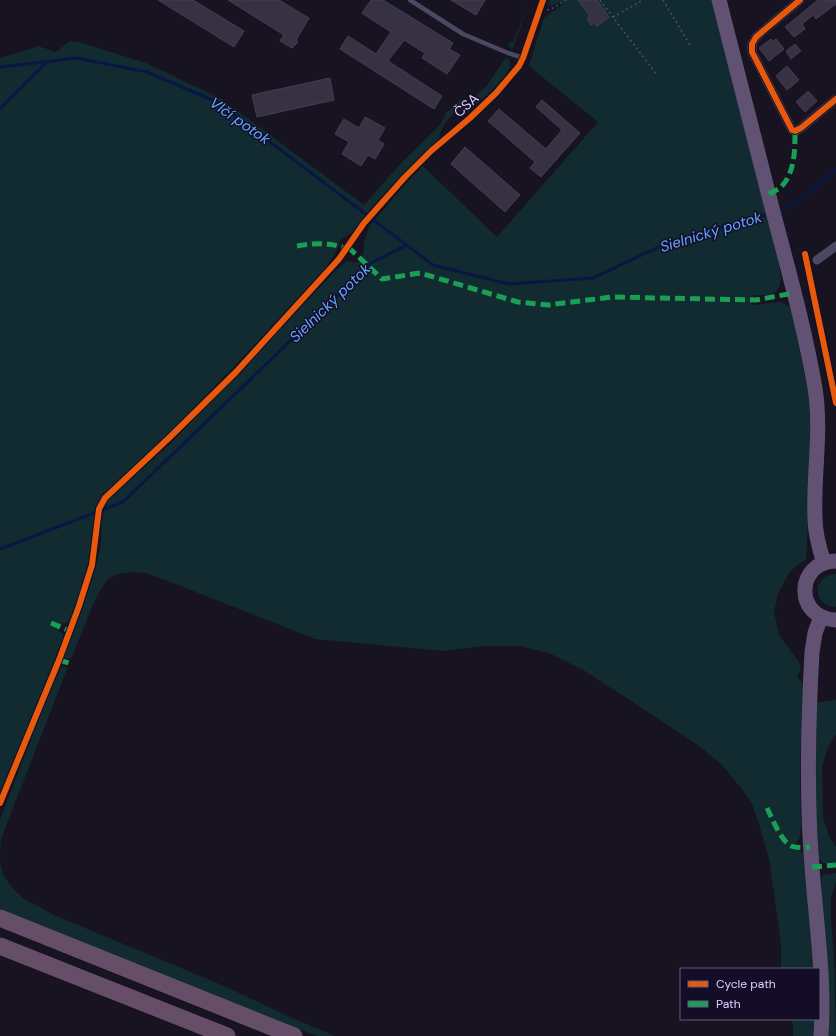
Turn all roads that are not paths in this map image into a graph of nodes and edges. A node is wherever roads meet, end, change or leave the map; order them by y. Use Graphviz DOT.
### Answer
graph roads {
  1 [pos="410,0"];
  2 [pos="543,0"];
  3 [pos="719,0"];
  4 [pos="800,0"];
  5 [pos="523,58"];
  6 [pos="836,99"];
  7 [pos="836,246"];
  8 [pos="817,260"];
  9 [pos="830,562"];
  10 [pos="821,617"];
  11 [pos="836,620"];
  12 [pos="0,803"];
  13 [pos="0,918"];
  14 [pos="0,946"];
  15 [pos="227,1036"];
  16 [pos="294,1036"];
  17 [pos="821,1036"];
  1 -- 5 [label="lane"];
  2 -- 5 [label="lane, ČSA"];
  3 -- 9 [label="main road"];
  4 -- 6 [label="street"];
  5 -- 12 [label="lane, ČSA"];
  7 -- 8 [label="street"];
  9 -- 10 [label="main road"];
  10 -- 11 [label="main road"];
  10 -- 17 [label="main road"];
  13 -- 16 [label="highway"];
  14 -- 15 [label="highway"];
}
